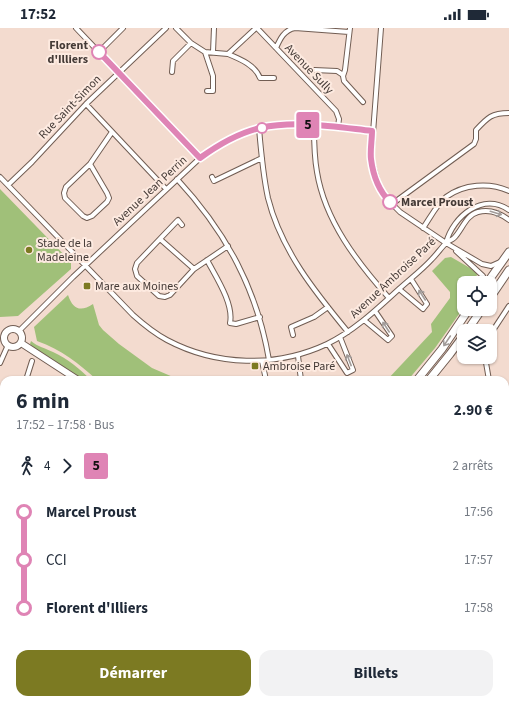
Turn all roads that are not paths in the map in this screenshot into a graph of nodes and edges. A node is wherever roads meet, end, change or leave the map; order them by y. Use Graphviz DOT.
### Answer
graph roads {
  1 [pos="76,28"];
  2 [pos="123,28"];
  3 [pos="166,28"];
  4 [pos="176,28"];
  5 [pos="214,28"];
  6 [pos="256,28"];
  7 [pos="295,28"];
  8 [pos="381,28"];
  9 [pos="349,30"];
  10 [pos="191,43"];
  11 [pos="276,48"];
  12 [pos="99,52"];
  13 [pos="205,52"];
  14 [pos="213,52"];
  15 [pos="228,54"];
  16 [pos="314,70"];
  17 [pos="172,72"];
  18 [pos="118,73"];
  19 [pos="343,75"];
  20 [pos="274,78"];
  21 [pos="207,91"];
  22 [pos="363,102"];
  23 [pos="86,104"];
  24 [pos="509,113"];
  25 [pos="314,126"];
  26 [pos="259,128"];
  27 [pos="338,128"];
  28 [pos="372,131"];
  29 [pos="112,132"];
  30 [pos="200,158"];
  31 [pos="262,158"];
  32 [pos="90,164"];
  33 [pos="0,177"];
  34 [pos="212,177"];
  35 [pos="177,179"];
  36 [pos="8,185"];
  37 [pos="166,189"];
  38 [pos="509,191"];
  39 [pos="392,204"];
  40 [pos="509,210"];
  41 [pos="509,220"];
  42 [pos="182,225"];
  43 [pos="423,228"];
  44 [pos="160,239"];
  45 [pos="446,243"];
  46 [pos="228,246"];
  47 [pos="509,252"];
  48 [pos="207,260"];
  49 [pos="502,261"];
  50 [pos="85,266"];
  51 [pos="194,269"];
  52 [pos="509,270"];
  53 [pos="483,276"];
  54 [pos="492,276"];
  55 [pos="411,279"];
  56 [pos="497,288"];
  57 [pos="399,289"];
  58 [pos="389,298"];
  59 [pos="509,306"];
  60 [pos="328,307"];
  61 [pos="375,311"];
  62 [pos="260,316"];
  63 [pos="464,316"];
  64 [pos="364,320"];
  65 [pos="497,324"];
  66 [pos="19,331"];
  67 [pos="348,332"];
  68 [pos="2,334"];
  69 [pos="293,335"];
  70 [pos="340,337"];
  71 [pos="21,343"];
  72 [pos="328,344"];
  73 [pos="457,344"];
  74 [pos="8,345"];
  75 [pos="298,356"];
  76 [pos="269,360"];
  77 [pos="32,361"];
  78 [pos="262,361"];
  79 [pos="0,363"];
  80 [pos="486,364"];
  81 [pos="27,376"];
  82 [pos="72,376"];
  83 [pos="265,376"];
  84 [pos="300,376"];
  85 [pos="420,376"];
  86 [pos="432,376"];
  87 [pos="488,376"];
  1 -- 12 [label="street"];
  2 -- 12 [label="street"];
  3 -- 18 [label="street, Rue Saint-Simon"];
  4 -- 10 [label="street"];
  5 -- 14 [label="street"];
  6 -- 11 [label="street, Avenue Sully"];
  6 -- 15 [label="street"];
  7 -- 9 [label="street"];
  7 -- 11 [label="street"];
  8 -- 28 [label="street"];
  9 -- 19 [label="street"];
  10 -- 13 [label="street"];
  10 -- 17 [label="street"];
  11 -- 27 [label="street, Avenue Sully"];
  12 -- 18 [label="street"];
  13 -- 14 [label="street"];
  13 -- 21 [label="street"];
  14 -- 15 [label="street"];
  15 -- 20 [label="street"];
  16 -- 19 [label="street"];
  18 -- 23 [label="street, Rue Saint-Simon"];
  18 -- 30 [label="street"];
  19 -- 22 [label="street"];
  23 -- 29 [label="street"];
  23 -- 36 [label="street, Rue Saint-Simon"];
  24 -- 39 [label="street"];
  25 -- 26 [label="street, Avenue Jean Perrin"];
  25 -- 27 [label="street, Avenue Jean Perrin"];
  25 -- 58 [label="street"];
  26 -- 30 [label="street, Avenue Jean Perrin"];
  26 -- 31 [label="street"];
  27 -- 28 [label="street, Avenue Jean Perrin"];
  28 -- 39 [label="street"];
  29 -- 32 [label="street"];
  29 -- 37 [label="street"];
  30 -- 35 [label="street, Avenue Jean Perrin"];
  31 -- 34 [label="street"];
  31 -- 60 [label="street"];
  32 -- 32 [label="street"];
  33 -- 36 [label="street, Avenue Ambroise Paré"];
  35 -- 37 [label="street, Avenue Jean Perrin"];
  35 -- 46 [label="street"];
  36 -- 50 [label="street, Avenue Ambroise Paré"];
  37 -- 50 [label="street, Avenue Jean Perrin"];
  38 -- 43 [label="street"];
  39 -- 43 [label="street"];
  40 -- 45 [label="street"];
  45 -- 41 [label="street, one-way"];
  42 -- 44 [label="street"];
  43 -- 45 [label="street"];
  44 -- 51 [label="street"];
  44 -- 51 [label="street"];
  45 -- 49 [label="street"];
  45 -- 53 [label="street"];
  45 -- 55 [label="street, Avenue Ambroise Paré"];
  46 -- 48 [label="street"];
  46 -- 62 [label="street"];
  47 -- 49 [label="main road"];
  48 -- 51 [label="street"];
  48 -- 62 [label="street"];
  49 -- 54 [label="main road"];
  50 -- 66 [label="street, Avenue Jean Perrin"];
  50 -- 78 [label="street, Avenue Ambroise Paré"];
  52 -- 56 [label="main road"];
  55 -- 57 [label="street, Avenue Ambroise Paré"];
  57 -- 55 [label="street, one-way"];
  57 -- 58 [label="street, Avenue Ambroise Paré"];
  58 -- 61 [label="street, Avenue Ambroise Paré"];
  59 -- 65 [label="street"];
  60 -- 67 [label="street"];
  60 -- 69 [label="street"];
  61 -- 64 [label="street, Avenue Ambroise Paré"];
  64 -- 61 [label="street, one-way"];
  62 -- 76 [label="street"];
  63 -- 85 [label="main road, one-way"];
  64 -- 67 [label="street, Avenue Ambroise Paré"];
  66 -- 68 [label="main road"];
  66 -- 71 [label="main road"];
  67 -- 70 [label="street, Avenue Ambroise Paré"];
  68 -- 74 [label="main road"];
  70 -- 72 [label="street, Avenue Ambroise Paré"];
  72 -- 70 [label="street, one-way"];
  71 -- 74 [label="main road"];
  71 -- 82 [label="main road"];
  72 -- 75 [label="street, Avenue Ambroise Paré"];
  73 -- 86 [label="main road"];
  74 -- 79 [label="street"];
  75 -- 76 [label="street, Avenue Ambroise Paré"];
  75 -- 84 [label="street"];
  76 -- 78 [label="street, Avenue Ambroise Paré"];
  77 -- 81 [label="street"];
  78 -- 83 [label="street"];
  80 -- 87 [label="street"];
}
